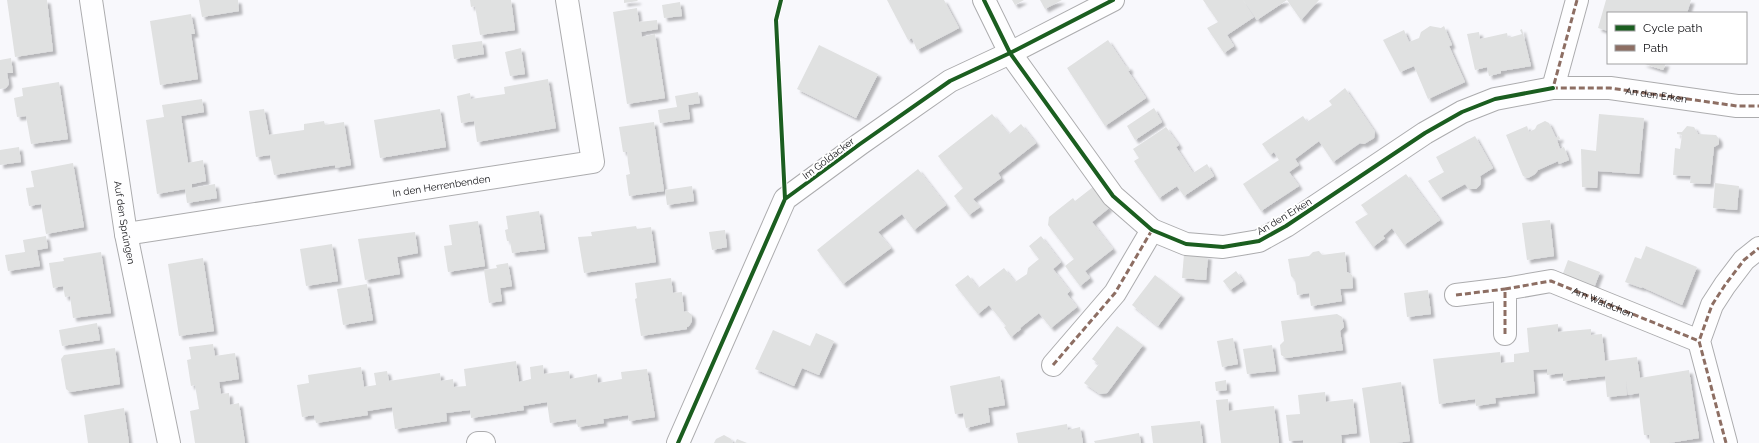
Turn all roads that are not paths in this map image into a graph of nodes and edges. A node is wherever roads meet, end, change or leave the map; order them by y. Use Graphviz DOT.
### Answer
graph roads {
  1 [pos="91,0"];
  2 [pos="567,0"];
  3 [pos="984,0"];
  4 [pos="1113,0"];
  5 [pos="1578,0"];
  6 [pos="1010,53"];
  7 [pos="1553,88"];
  8 [pos="1759,106"];
  9 [pos="1152,230"];
  10 [pos="126,234"];
  11 [pos="1759,248"];
  12 [pos="1505,289"];
  13 [pos="1456,296"];
  14 [pos="1505,334"];
  15 [pos="1699,341"];
  16 [pos="1053,365"];
  17 [pos="170,443"];
  18 [pos="478,443"];
  19 [pos="484,443"];
  20 [pos="678,443"];
  21 [pos="1726,443"];
  1 -- 10 [label="street, Auf den Sprüngen"];
  2 -- 10 [label="street, In den Herrenbenden"];
  3 -- 6 [label="street, An den Erken"];
  4 -- 6 [label="street, Im Goldacker"];
  5 -- 7 [label="street"];
  6 -- 9 [label="street, An den Erken"];
  6 -- 20 [label="street, Im Goldacker"];
  7 -- 8 [label="street, An den Erken"];
  7 -- 9 [label="street, An den Erken"];
  9 -- 16 [label="street"];
  10 -- 17 [label="street, Auf den Sprüngen"];
  11 -- 15 [label="street"];
  12 -- 13 [label="street, Am Wäldchen"];
  12 -- 14 [label="street"];
  12 -- 15 [label="street, Am Wäldchen"];
  15 -- 21 [label="street"];
  18 -- 19 [label="street"];
}
